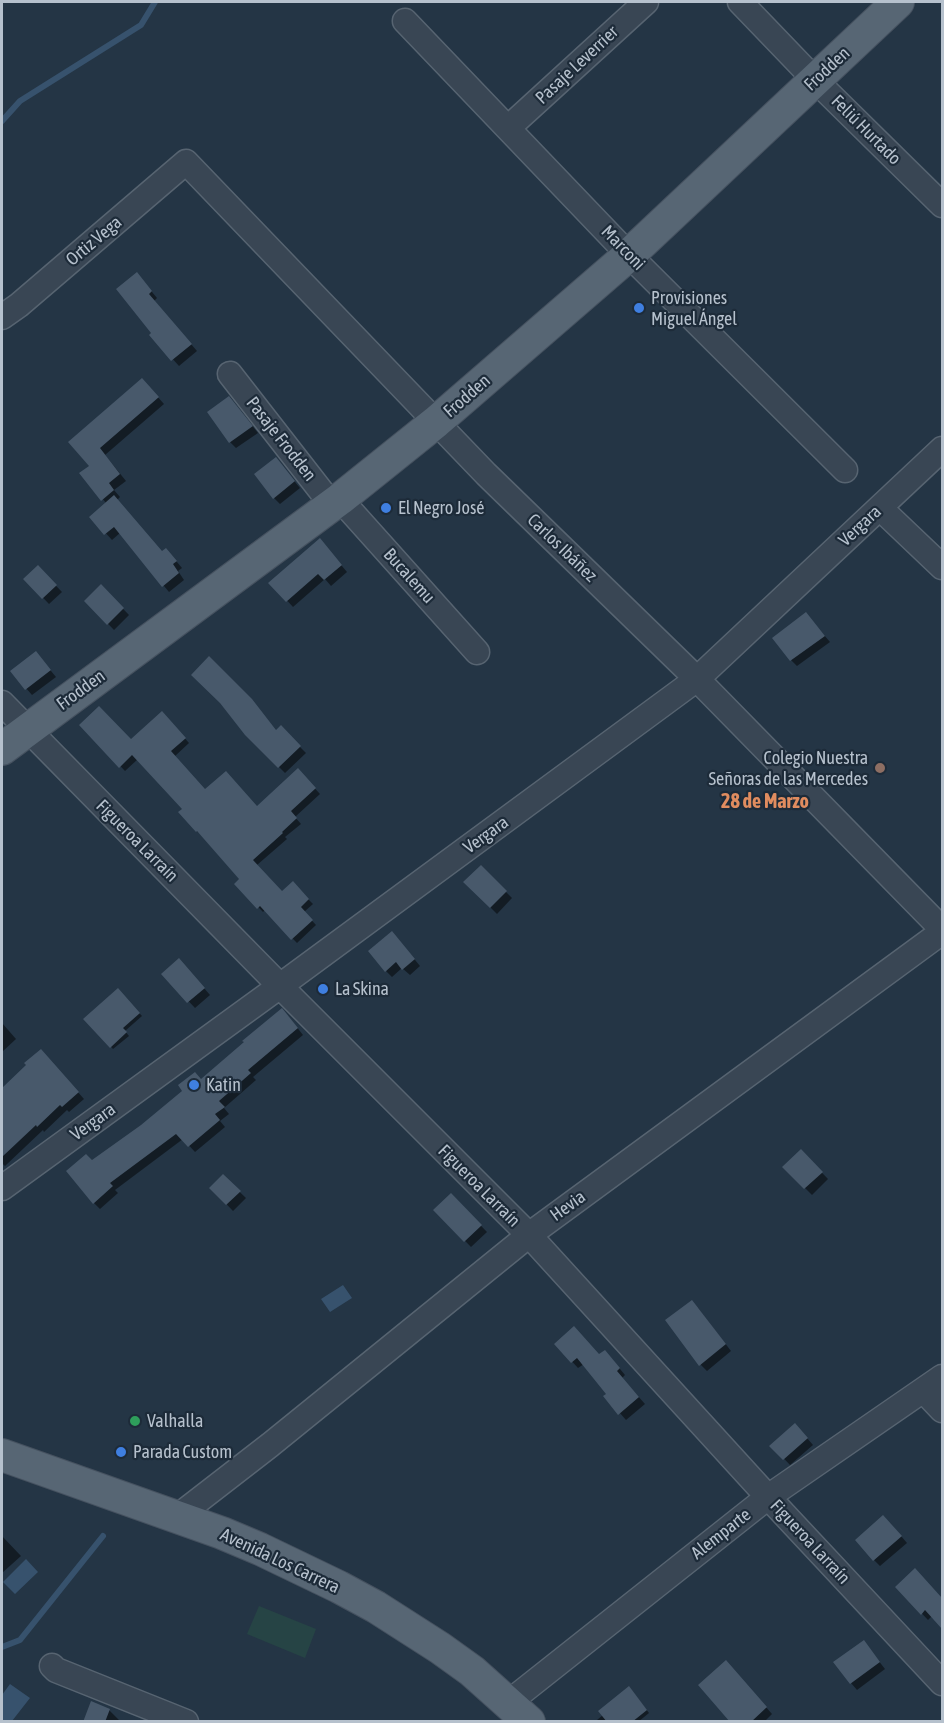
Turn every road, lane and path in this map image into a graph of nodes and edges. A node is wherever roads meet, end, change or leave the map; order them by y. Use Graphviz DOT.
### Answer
graph roads {
  1 [pos="646,2"];
  2 [pos="740,2"];
  3 [pos="898,2"];
  4 [pos="405,21"];
  5 [pos="815,80"];
  6 [pos="508,128"];
  7 [pos="186,162"];
  8 [pos="942,205"];
  9 [pos="629,255"];
  10 [pos="2,317"];
  11 [pos="230,374"];
  12 [pos="436,422"];
  13 [pos="942,449"];
  14 [pos="845,470"];
  15 [pos="336,502"];
  16 [pos="880,508"];
  17 [pos="942,567"];
  18 [pos="477,652"];
  19 [pos="697,680"];
  20 [pos="2,703"];
  21 [pos="27,729"];
  22 [pos="2,749"];
  23 [pos="942,930"];
  24 [pos="280,986"];
  25 [pos="2,1188"];
  26 [pos="529,1235"];
  27 [pos="933,1384"];
  28 [pos="942,1410"];
  29 [pos="2,1455"];
  30 [pos="768,1497"];
  31 [pos="177,1517"];
  32 [pos="51,1666"];
  33 [pos="942,1683"];
  34 [pos="518,1712"];
  35 [pos="186,1722"];
  1 -- 6 [label="street, Pasaje Leverrier"];
  2 -- 5 [label="street, Feliú Hurtado"];
  3 -- 5 [label="main road, Frodden"];
  4 -- 6 [label="street, Marconi"];
  5 -- 8 [label="street, Feliú Hurtado"];
  5 -- 9 [label="main road, Frodden"];
  6 -- 9 [label="street, Marconi"];
  7 -- 10 [label="street, Ortiz Vega"];
  7 -- 12 [label="street, Carlos Ibáñez"];
  9 -- 12 [label="main road, Frodden"];
  9 -- 14 [label="street, Marconi"];
  11 -- 15 [label="street, Pasaje Frodden"];
  12 -- 15 [label="main road, Frodden"];
  12 -- 19 [label="street, Carlos Ibáñez"];
  13 -- 16 [label="street, Vergara"];
  15 -- 18 [label="street, Bucalemu"];
  15 -- 21 [label="main road, Frodden"];
  16 -- 17 [label="street"];
  16 -- 19 [label="street, Vergara"];
  19 -- 23 [label="street, Carlos Ibáñez"];
  19 -- 24 [label="street, Vergara"];
  20 -- 21 [label="street, Figueroa Larraín"];
  21 -- 22 [label="main road, Frodden"];
  21 -- 24 [label="street, Figueroa Larraín"];
  23 -- 26 [label="street, Hevia"];
  24 -- 25 [label="street, Vergara"];
  24 -- 26 [label="street, Figueroa Larraín"];
  26 -- 30 [label="street, Figueroa Larraín"];
  26 -- 31 [label="street, Hevia"];
  27 -- 28 [label="street"];
  27 -- 30 [label="street, Alemparte"];
  29 -- 31 [label="main road, Avenida Los Carrera"];
  30 -- 33 [label="street, Figueroa Larraín"];
  30 -- 34 [label="street, Alemparte"];
  31 -- 34 [label="main road, Avenida Los Carrera"];
  32 -- 35 [label="street"];
}
